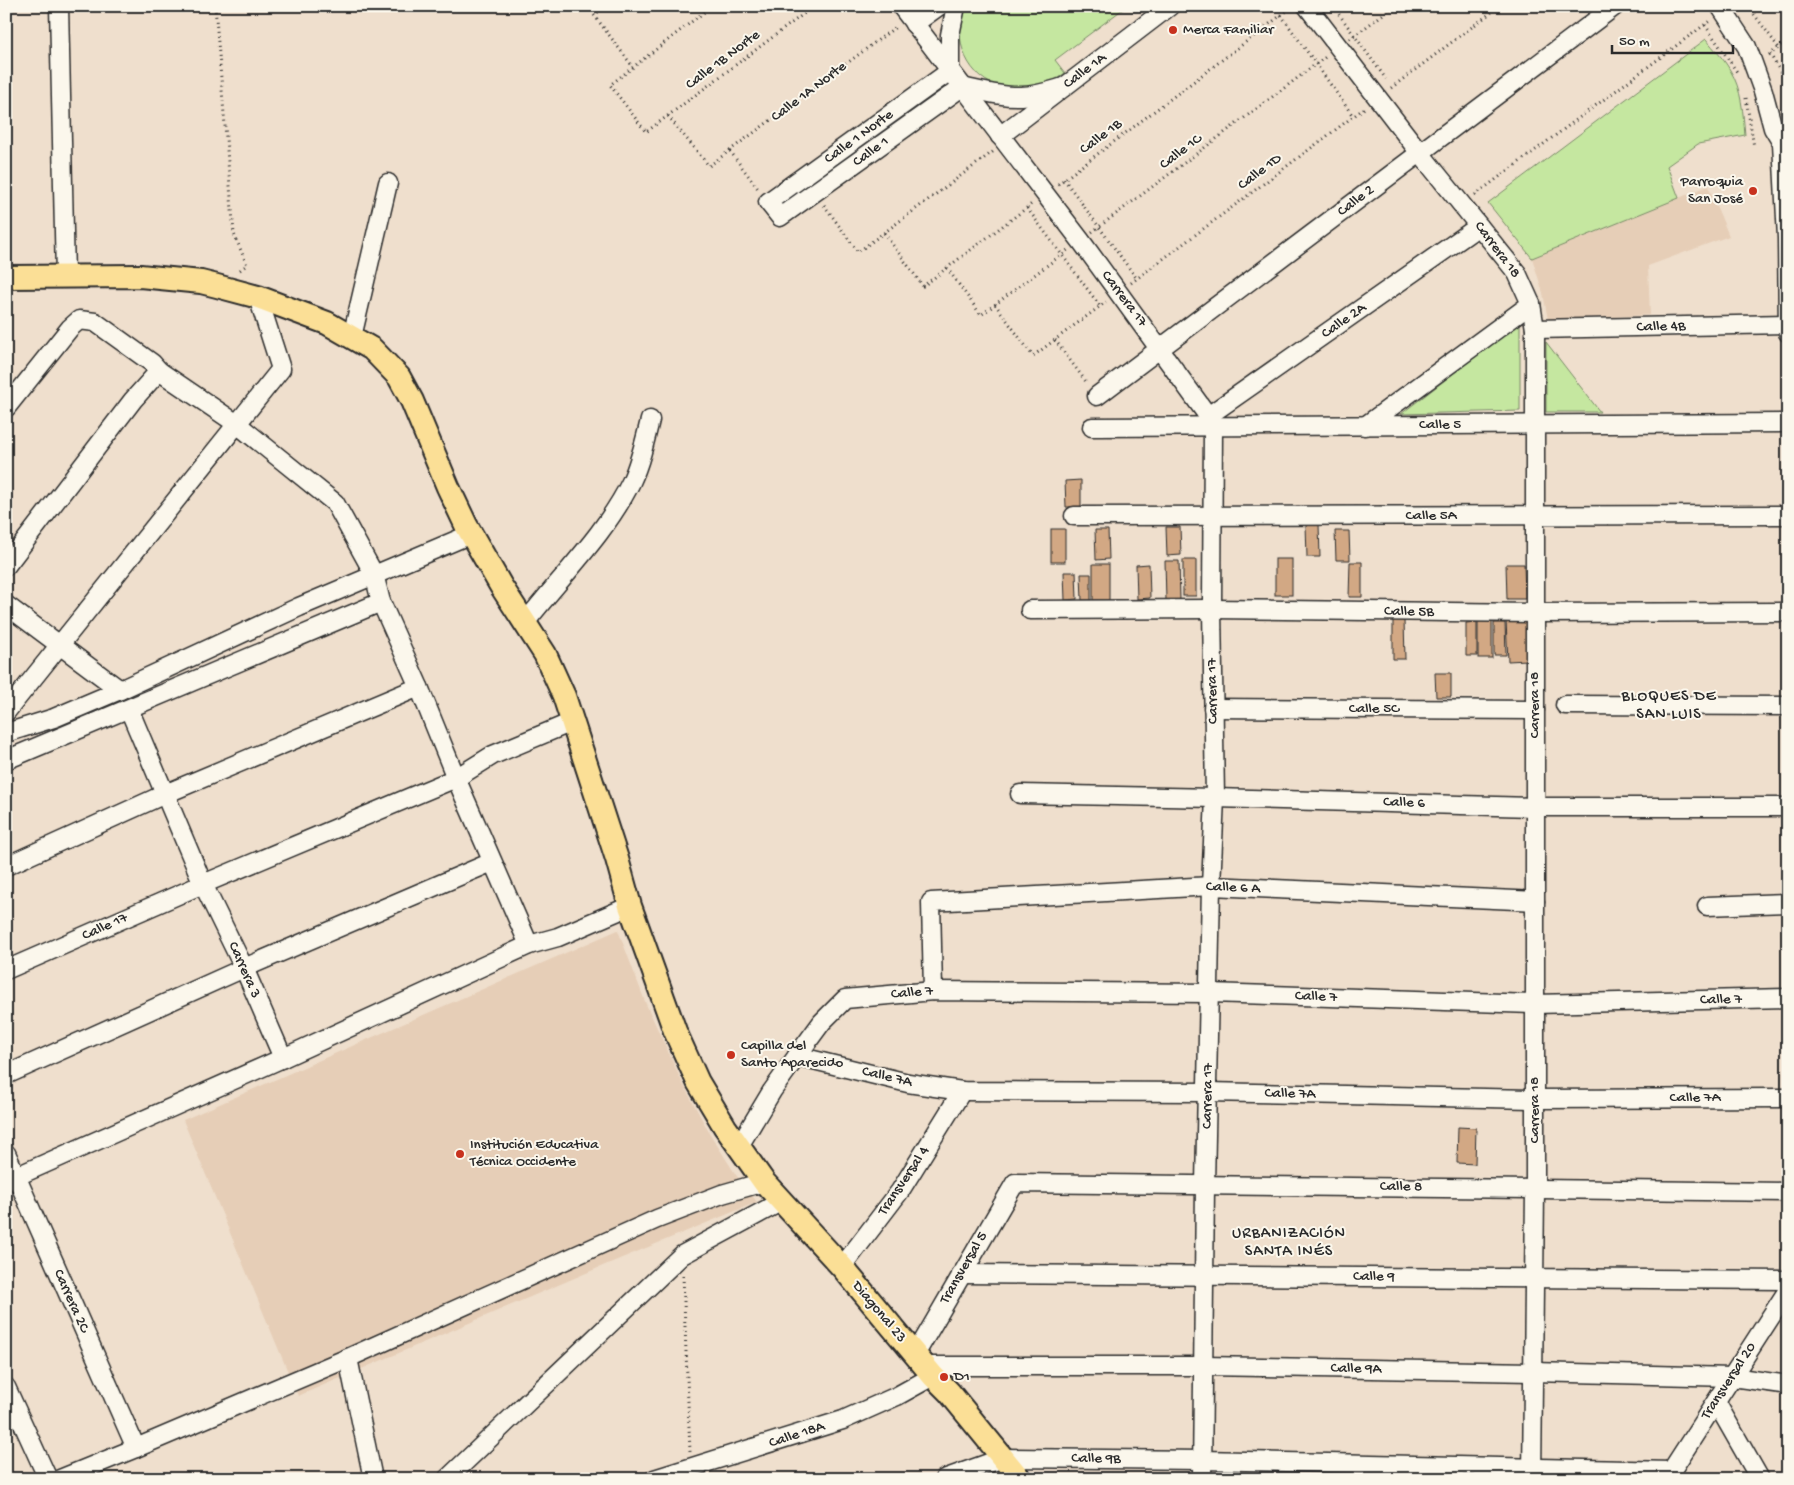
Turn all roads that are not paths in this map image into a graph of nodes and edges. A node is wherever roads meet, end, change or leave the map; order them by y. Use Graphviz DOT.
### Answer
graph roads {
  1 [pos="59,6"];
  2 [pos="939,6"];
  3 [pos="956,6"];
  4 [pos="1170,6"];
  5 [pos="1307,6"];
  6 [pos="1614,6"];
  7 [pos="1722,8"];
  8 [pos="908,16"];
  9 [pos="950,71"];
  10 [pos="962,87"];
  11 [pos="1064,87"];
  12 [pos="1002,139"];
  13 [pos="1785,143"];
  14 [pos="1420,153"];
  15 [pos="388,183"];
  16 [pos="780,217"];
  17 [pos="1479,226"];
  18 [pos="1787,238"];
  19 [pos="65,276"];
  20 [pos="6,277"];
  21 [pos="258,297"];
  22 [pos="1531,304"];
  23 [pos="1788,324"];
  24 [pos="1535,330"];
  25 [pos="1788,333"];
  26 [pos="352,338"];
  27 [pos="1161,349"];
  28 [pos="159,371"];
  29 [pos="1097,396"];
  30 [pos="6,408"];
  31 [pos="650,420"];
  32 [pos="1211,421"];
  33 [pos="1788,423"];
  34 [pos="237,424"];
  35 [pos="1535,424"];
  36 [pos="1365,426"];
  37 [pos="1092,427"];
  38 [pos="1788,515"];
  39 [pos="1074,516"];
  40 [pos="1214,516"];
  41 [pos="1536,516"];
  42 [pos="471,534"];
  43 [pos="6,566"];
  44 [pos="374,574"];
  45 [pos="381,602"];
  46 [pos="6,605"];
  47 [pos="1212,609"];
  48 [pos="1030,610"];
  49 [pos="1788,612"];
  50 [pos="1535,613"];
  51 [pos="525,623"];
  52 [pos="60,646"];
  53 [pos="420,687"];
  54 [pos="120,690"];
  55 [pos="1565,705"];
  56 [pos="1788,706"];
  57 [pos="1213,708"];
  58 [pos="129,709"];
  59 [pos="1535,710"];
  60 [pos="6,712"];
  61 [pos="572,722"];
  62 [pos="6,733"];
  63 [pos="6,760"];
  64 [pos="456,778"];
  65 [pos="165,794"];
  66 [pos="1020,794"];
  67 [pos="1215,798"];
  68 [pos="1788,807"];
  69 [pos="1534,808"];
  70 [pos="492,862"];
  71 [pos="6,866"];
  72 [pos="203,884"];
  73 [pos="1211,886"];
  74 [pos="1535,901"];
  75 [pos="1788,903"];
  76 [pos="630,906"];
  77 [pos="1707,906"];
  78 [pos="529,945"];
  79 [pos="244,968"];
  80 [pos="6,970"];
  81 [pos="933,991"];
  82 [pos="1210,993"];
  83 [pos="1788,998"];
  84 [pos="1535,1004"];
  85 [pos="797,1056"];
  86 [pos="283,1058"];
  87 [pos="6,1075"];
  88 [pos="962,1092"];
  89 [pos="1208,1092"];
  90 [pos="1788,1098"];
  91 [pos="1535,1099"];
  92 [pos="739,1146"];
  93 [pos="6,1153"];
  94 [pos="11,1178"];
  95 [pos="764,1182"];
  96 [pos="1015,1182"];
  97 [pos="1205,1185"];
  98 [pos="1535,1189"];
  99 [pos="1788,1192"];
  100 [pos="782,1201"];
  101 [pos="842,1267"];
  102 [pos="961,1274"];
  103 [pos="1204,1275"];
  104 [pos="1534,1279"];
  105 [pos="1788,1280"];
  106 [pos="1788,1290"];
  107 [pos="348,1358"];
  108 [pos="924,1366"];
  109 [pos="1203,1366"];
  110 [pos="1533,1372"];
  111 [pos="1732,1376"];
  112 [pos="1788,1384"];
  113 [pos="6,1386"];
  114 [pos="1716,1402"];
  115 [pos="136,1448"];
  116 [pos="1003,1458"];
  117 [pos="1202,1460"];
  118 [pos="691,1473"];
  119 [pos="1532,1473"];
  120 [pos="1668,1475"];
  121 [pos="48,1479"];
  122 [pos="60,1479"];
  123 [pos="373,1479"];
  124 [pos="447,1479"];
  125 [pos="654,1479"];
  126 [pos="944,1479"];
  127 [pos="1020,1479"];
  128 [pos="1202,1479"];
  129 [pos="1760,1479"];
  1 -- 19 [label="street"];
  2 -- 8 [label="street"];
  3 -- 9 [label="street"];
  4 -- 11 [label="street, Calle 1A"];
  5 -- 14 [label="street, Carrera 18"];
  6 -- 14 [label="street, Calle 2"];
  7 -- 13 [label="street"];
  8 -- 9 [label="street, Carrera 17"];
  9 -- 10 [label="street, Carrera 17"];
  9 -- 16 [label="street, Calle 1 Norte"];
  10 -- 11 [label="street"];
  10 -- 12 [label="street, Carrera 17"];
  10 -- 16 [label="street, Calle 1"];
  11 -- 12 [label="street, Calle 1A"];
  12 -- 27 [label="street, Carrera 17"];
  13 -- 18 [label="street"];
  14 -- 17 [label="street, Carrera 18"];
  14 -- 27 [label="street, Calle 2"];
  15 -- 26 [label="street"];
  17 -- 22 [label="street, Carrera 18"];
  17 -- 32 [label="street, Calle 2A"];
  18 -- 23 [label="street"];
  19 -- 20 [label="main road, Diagonal 23"];
  19 -- 21 [label="main road, Diagonal 23"];
  21 -- 26 [label="main road, Diagonal 23"];
  21 -- 34 [label="street"];
  22 -- 24 [label="street, Carrera 18"];
  22 -- 36 [label="street"];
  23 -- 24 [label="street, Calle 4B"];
  23 -- 25 [label="street"];
  24 -- 35 [label="street, Carrera 18"];
  26 -- 42 [label="main road, Diagonal 23"];
  27 -- 29 [label="street, Calle 2"];
  27 -- 32 [label="street, Carrera 17"];
  28 -- 30 [label="street"];
  28 -- 34 [label="street"];
  28 -- 43 [label="street"];
  31 -- 51 [label="street"];
  32 -- 36 [label="street, Calle 5"];
  32 -- 37 [label="street, Calle 5"];
  32 -- 40 [label="street, Carrera 17"];
  33 -- 35 [label="street, Calle 5"];
  34 -- 44 [label="street"];
  34 -- 52 [label="street"];
  35 -- 36 [label="street, Calle 5"];
  35 -- 41 [label="street, Carrera 18"];
  38 -- 41 [label="street, Calle 5A"];
  39 -- 40 [label="street, Calle 5A"];
  40 -- 41 [label="street, Calle 5A"];
  40 -- 47 [label="street, Carrera 17"];
  41 -- 50 [label="street, Carrera 18"];
  42 -- 44 [label="street"];
  42 -- 51 [label="main road, Diagonal 23"];
  44 -- 45 [label="street"];
  44 -- 54 [label="street"];
  45 -- 53 [label="street"];
  45 -- 58 [label="street"];
  46 -- 52 [label="street"];
  47 -- 48 [label="street, Calle 5B"];
  47 -- 50 [label="street, Calle 5B"];
  47 -- 57 [label="street, Carrera 17"];
  49 -- 50 [label="street, Calle 5B"];
  50 -- 59 [label="street, Carrera 18"];
  51 -- 61 [label="main road, Diagonal 23"];
  52 -- 54 [label="street"];
  52 -- 60 [label="street"];
  53 -- 64 [label="street"];
  53 -- 65 [label="street"];
  54 -- 62 [label="street"];
  55 -- 56 [label="street"];
  57 -- 59 [label="street, Calle 5C"];
  57 -- 67 [label="street, Carrera 17"];
  58 -- 63 [label="street"];
  58 -- 65 [label="street, Carrera 3"];
  59 -- 69 [label="street, Carrera 18"];
  61 -- 64 [label="street, Calle 17"];
  61 -- 76 [label="main road, Diagonal 23"];
  64 -- 70 [label="street"];
  64 -- 72 [label="street, Calle 17"];
  65 -- 71 [label="street"];
  65 -- 72 [label="street, Carrera 3"];
  66 -- 67 [label="street, Calle 6"];
  67 -- 69 [label="street, Calle 6"];
  67 -- 73 [label="street, Carrera 17"];
  68 -- 69 [label="street, Calle 6"];
  69 -- 74 [label="street, Carrera 18"];
  70 -- 78 [label="street"];
  70 -- 79 [label="street"];
  72 -- 79 [label="street, Carrera 3"];
  72 -- 80 [label="street, Calle 17"];
  73 -- 74 [label="street, Calle 6 A"];
  73 -- 81 [label="street, Calle 6 A"];
  73 -- 82 [label="street, Carrera 17"];
  74 -- 84 [label="street, Carrera 18"];
  75 -- 77 [label="street"];
  76 -- 78 [label="street"];
  76 -- 92 [label="main road, Diagonal 23"];
  78 -- 86 [label="street"];
  79 -- 86 [label="street, Carrera 3"];
  79 -- 87 [label="street"];
  81 -- 82 [label="street, Calle 7"];
  81 -- 85 [label="street, Calle 7"];
  82 -- 84 [label="street, Calle 7"];
  82 -- 89 [label="street, Carrera 17"];
  83 -- 84 [label="street, Calle 7"];
  84 -- 91 [label="street, Carrera 18"];
  85 -- 88 [label="street, Calle 7A"];
  85 -- 92 [label="street"];
  86 -- 94 [label="street"];
  88 -- 89 [label="street, Calle 7A"];
  88 -- 101 [label="street, Transversal 4"];
  89 -- 91 [label="street, Calle 7A"];
  89 -- 97 [label="street, Carrera 17"];
  90 -- 91 [label="street, Calle 7A"];
  91 -- 98 [label="street, Carrera 18"];
  92 -- 95 [label="main road, Diagonal 23"];
  93 -- 94 [label="street, Carrera 2C"];
  94 -- 115 [label="street, Carrera 2C"];
  95 -- 100 [label="main road, Diagonal 23"];
  95 -- 107 [label="street"];
  96 -- 97 [label="street, Calle 8"];
  96 -- 102 [label="street, Transversal 5"];
  97 -- 98 [label="street, Calle 8"];
  97 -- 103 [label="street, Carrera 17"];
  98 -- 99 [label="street, Calle 8"];
  98 -- 104 [label="street, Carrera 18"];
  100 -- 101 [label="main road, Diagonal 23"];
  100 -- 124 [label="street"];
  101 -- 108 [label="main road, Diagonal 23"];
  102 -- 103 [label="street, Calle 9"];
  102 -- 108 [label="street, Transversal 5"];
  103 -- 104 [label="street, Calle 9"];
  103 -- 109 [label="street, Carrera 17"];
  104 -- 105 [label="street, Calle 9"];
  104 -- 110 [label="street, Carrera 18"];
  106 -- 111 [label="street, Transversal 20"];
  107 -- 115 [label="street"];
  107 -- 123 [label="street"];
  108 -- 109 [label="street, Calle 9A"];
  108 -- 116 [label="main road, Diagonal 23"];
  108 -- 118 [label="street, Calle 18A"];
  109 -- 110 [label="street, Calle 9A"];
  109 -- 117 [label="street, Carrera 17"];
  110 -- 111 [label="street, Calle 9A"];
  110 -- 119 [label="street, Carrera 18"];
  111 -- 112 [label="street, Calle 9A"];
  111 -- 114 [label="street, Transversal 20"];
  113 -- 121 [label="street"];
  114 -- 120 [label="street, Transversal 20"];
  114 -- 129 [label="street"];
  115 -- 122 [label="street"];
  116 -- 117 [label="street, Calle 9B"];
  116 -- 126 [label="street, Calle 9B"];
  116 -- 127 [label="main road, Diagonal 23"];
  117 -- 119 [label="street, Calle 9B"];
  117 -- 128 [label="street, Carrera 17"];
  118 -- 125 [label="street, Calle 18A"];
  119 -- 120 [label="street, Calle 9B"];
}
